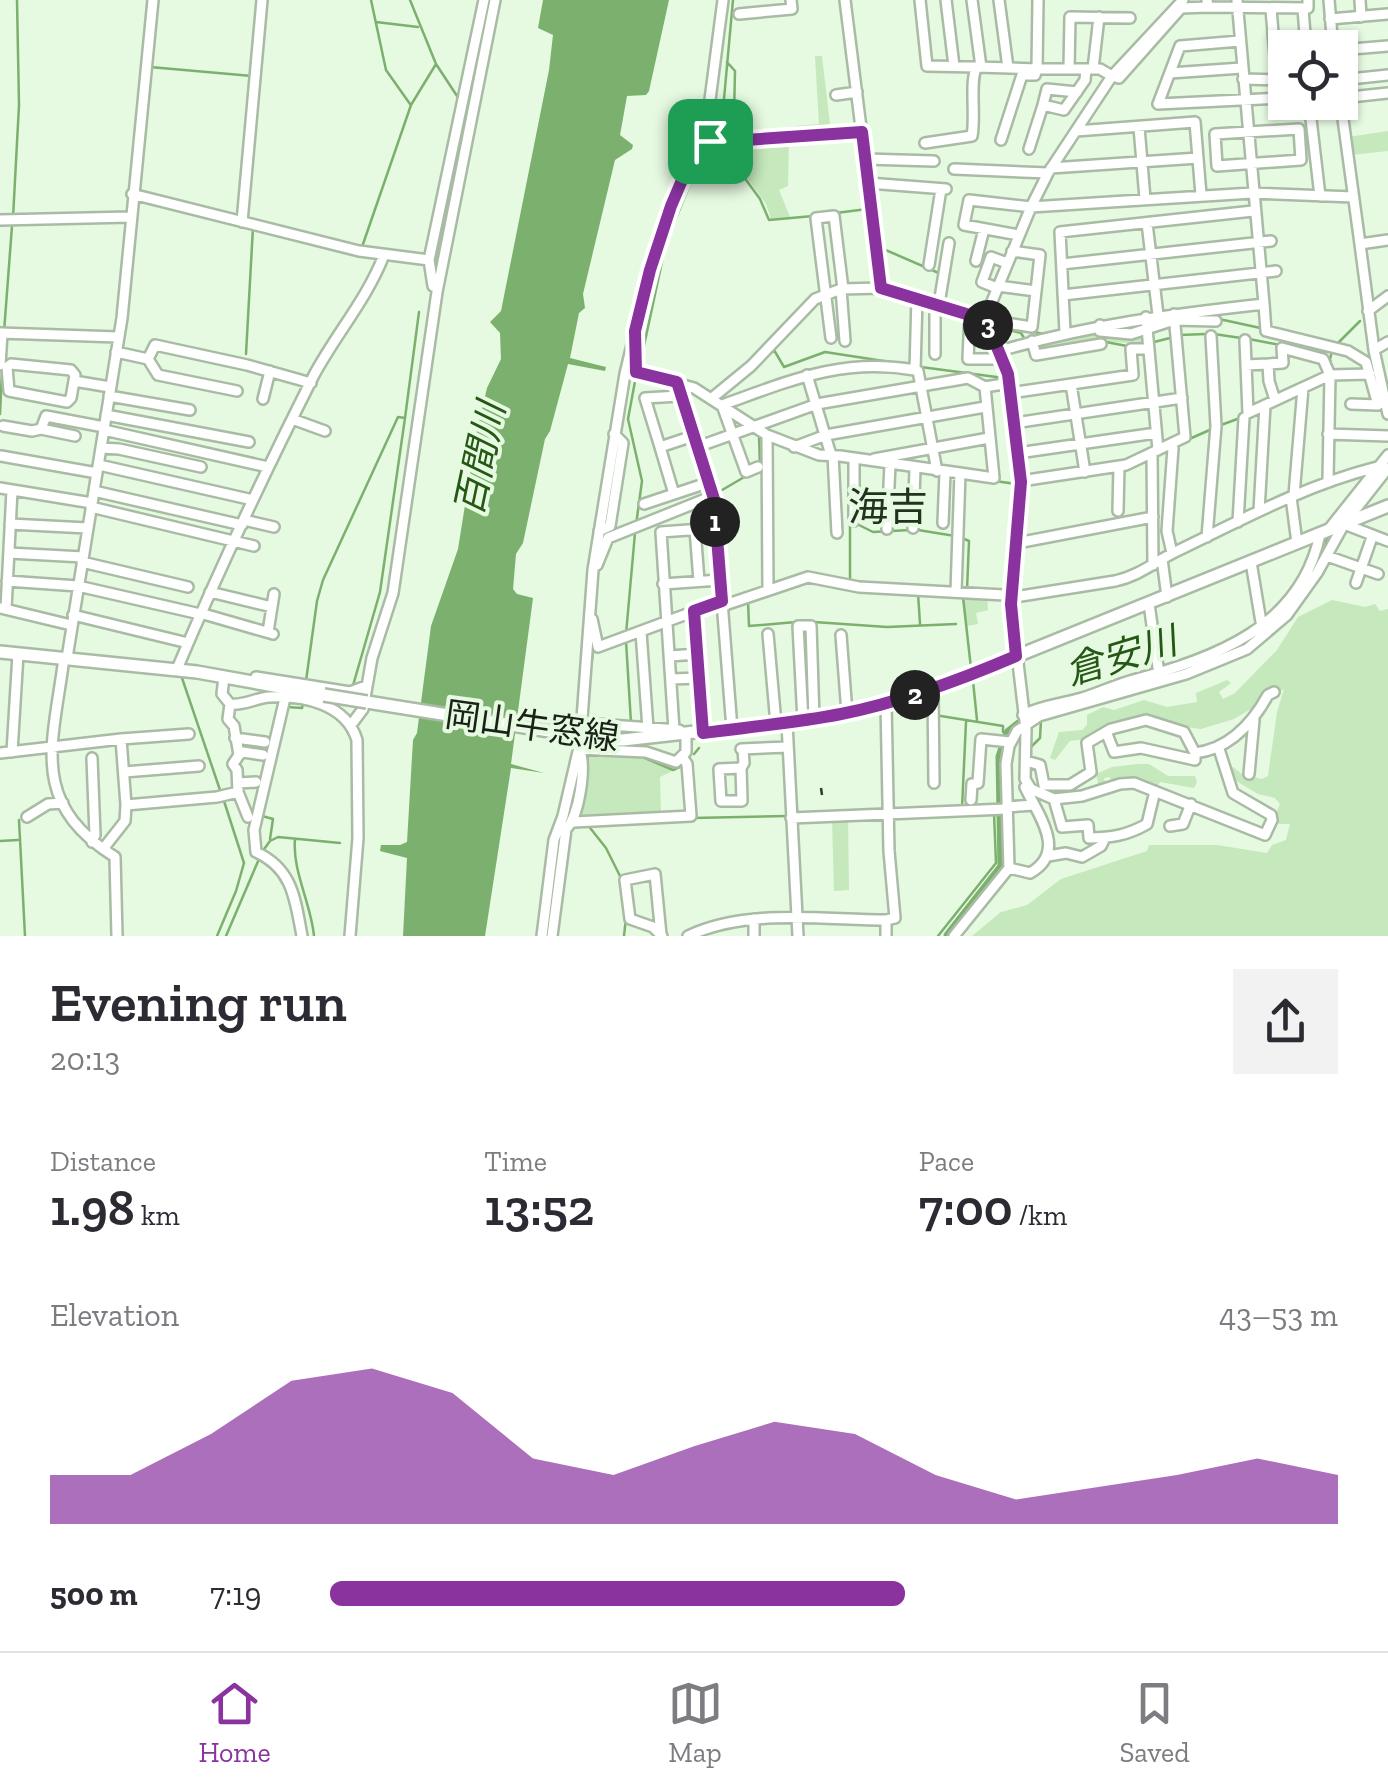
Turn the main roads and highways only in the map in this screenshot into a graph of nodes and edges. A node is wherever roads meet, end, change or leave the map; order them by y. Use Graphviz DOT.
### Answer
graph roads {
  1 [pos="1388,506"];
  2 [pos="0,652"];
  1 -- 2 [label="main road, 岡山牛窓線, bridge"];
}
